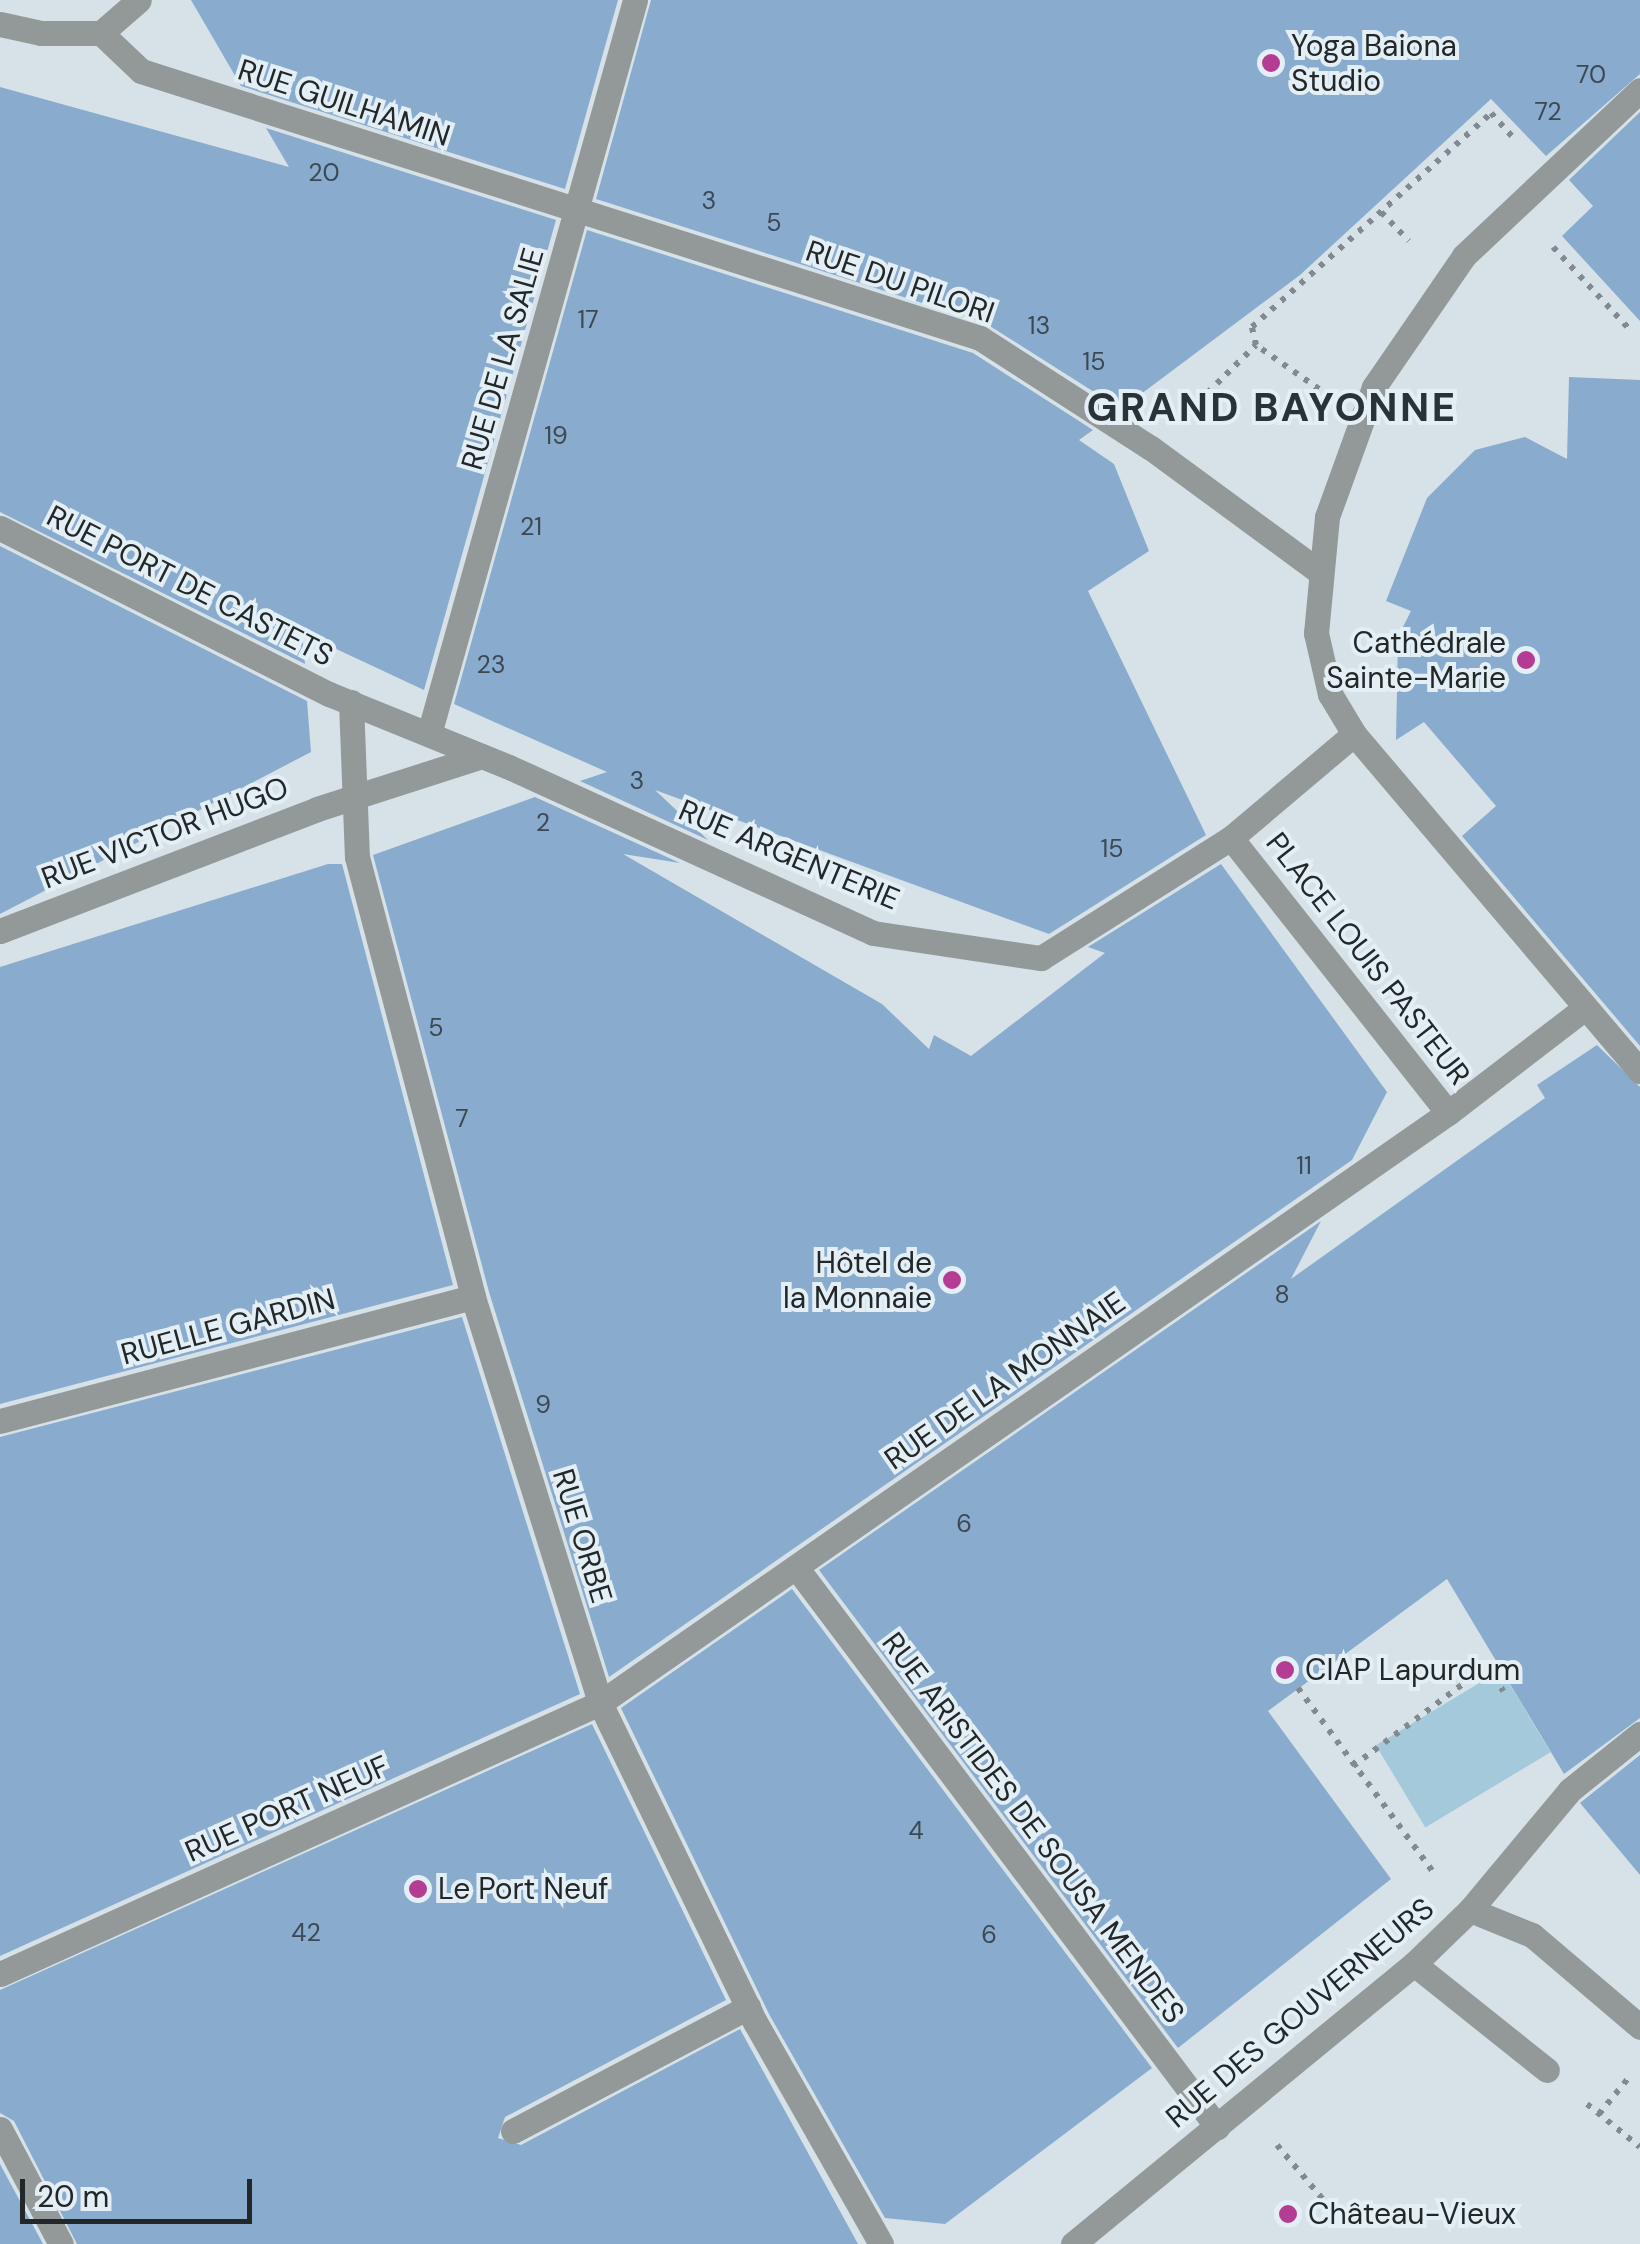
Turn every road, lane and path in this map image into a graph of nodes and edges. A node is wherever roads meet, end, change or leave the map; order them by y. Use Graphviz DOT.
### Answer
graph roads {
  1 [pos="139,0"];
  2 [pos="635,0"];
  3 [pos="0,24"];
  4 [pos="101,33"];
  5 [pos="1640,90"];
  6 [pos="1517,141"];
  7 [pos="1521,199"];
  8 [pos="1381,212"];
  9 [pos="580,213"];
  10 [pos="1409,240"];
  11 [pos="1632,332"];
  12 [pos="1256,345"];
  13 [pos="1362,418"];
  14 [pos="1151,448"];
  15 [pos="0,528"];
  16 [pos="1320,572"];
  17 [pos="351,702"];
  18 [pos="429,734"];
  19 [pos="1354,734"];
  20 [pos="482,756"];
  21 [pos="354,797"];
  22 [pos="1231,838"];
  23 [pos="0,931"];
  24 [pos="1585,1008"];
  25 [pos="1640,1071"];
  26 [pos="1448,1113"];
  27 [pos="473,1297"];
  28 [pos="0,1422"];
  29 [pos="796,1567"];
  30 [pos="1298,1688"];
  31 [pos="1503,1692"];
  32 [pos="600,1703"];
  33 [pos="1640,1734"];
  34 [pos="1354,1766"];
  35 [pos="1470,1910"];
  36 [pos="1414,1964"];
  37 [pos="0,1974"];
  38 [pos="748,2007"];
  39 [pos="1640,2027"];
  40 [pos="1640,2064"];
  41 [pos="1547,2070"];
  42 [pos="1599,2114"];
  43 [pos="1216,2128"];
  44 [pos="0,2129"];
  45 [pos="513,2131"];
  46 [pos="1640,2148"];
  47 [pos="1307,2179"];
  48 [pos="1331,2209"];
  49 [pos="61,2244"];
  50 [pos="881,2244"];
  51 [pos="1073,2244"];
  1 -- 4 [label="street"];
  2 -- 9 [label="street, RUE DE LA SALIE"];
  3 -- 4 [label="street"];
  4 -- 9 [label="street, RUE GUILHAMIN"];
  5 -- 7 [label="street"];
  6 -- 8 [label="path"];
  7 -- 11 [label="path"];
  7 -- 13 [label="street"];
  8 -- 10 [label="path"];
  8 -- 12 [label="path"];
  9 -- 14 [label="street, RUE DU PILORI"];
  9 -- 18 [label="street, RUE DE LA SALIE"];
  12 -- 13 [label="path"];
  12 -- 14 [label="path"];
  13 -- 16 [label="street"];
  14 -- 16 [label="street, RUE DU PILORI"];
  15 -- 17 [label="street, RUE PORT DE CASTETS"];
  16 -- 19 [label="street"];
  17 -- 18 [label="street, RUE PORT DE CASTETS"];
  17 -- 21 [label="street, RUE ORBE"];
  18 -- 20 [label="street, RUE ARGENTERIE"];
  19 -- 22 [label="street, PLACE LOUIS PASTEUR"];
  19 -- 24 [label="street"];
  20 -- 21 [label="street, RUE VICTOR HUGO"];
  20 -- 22 [label="street, RUE ARGENTERIE"];
  21 -- 23 [label="street, RUE VICTOR HUGO"];
  21 -- 27 [label="street, RUE ORBE"];
  22 -- 26 [label="street, PLACE LOUIS PASTEUR"];
  24 -- 25 [label="street"];
  24 -- 26 [label="street, PLACE LOUIS PASTEUR"];
  26 -- 29 [label="street, RUE DE LA MONNAIE"];
  27 -- 28 [label="street, RUELLE GARDIN"];
  27 -- 32 [label="street, RUE ORBE"];
  29 -- 32 [label="street, RUE DE LA MONNAIE"];
  29 -- 43 [label="street, RUE ARISTIDES DE SOUSA MENDES"];
  30 -- 34 [label="path"];
  31 -- 34 [label="path"];
  32 -- 37 [label="street, RUE PORT NEUF"];
  32 -- 38 [label="street, RUE ORBE"];
  33 -- 35 [label="street, RUE DES GOUVERNEURS"];
  34 -- 35 [label="path"];
  35 -- 36 [label="street, RUE DES GOUVERNEURS"];
  35 -- 39 [label="street"];
  36 -- 41 [label="street"];
  36 -- 43 [label="street, RUE DES GOUVERNEURS"];
  38 -- 45 [label="street"];
  38 -- 50 [label="street, RUE ORBE"];
  40 -- 42 [label="path"];
  41 -- 42 [label="path"];
  42 -- 46 [label="path"];
  43 -- 51 [label="street, RUE DES GOUVERNEURS"];
  44 -- 49 [label="street"];
  47 -- 48 [label="path"];
}
